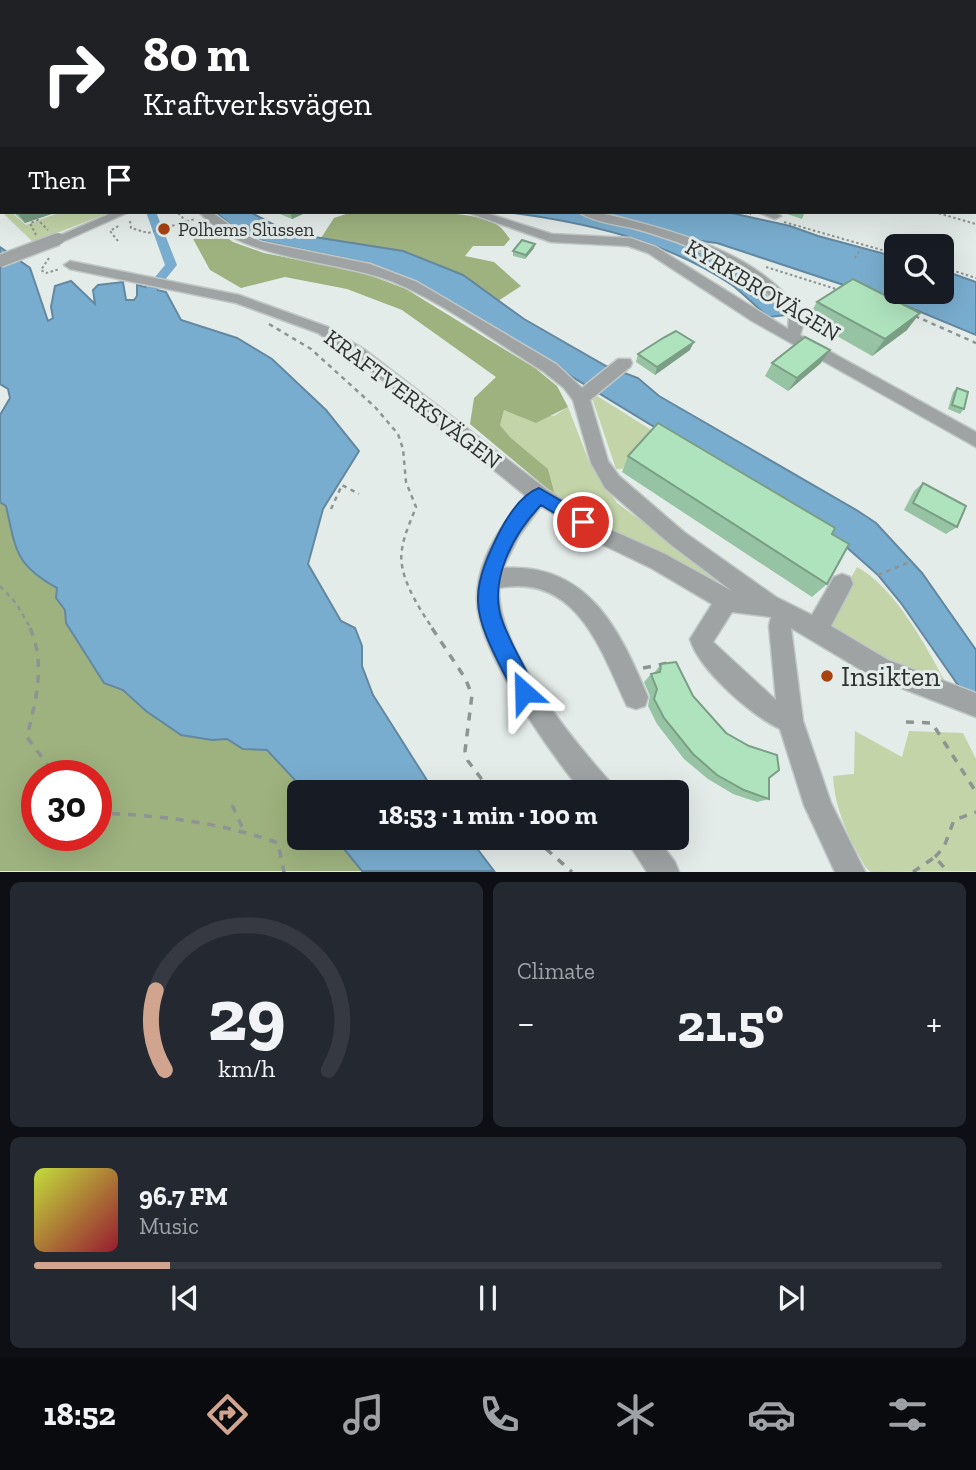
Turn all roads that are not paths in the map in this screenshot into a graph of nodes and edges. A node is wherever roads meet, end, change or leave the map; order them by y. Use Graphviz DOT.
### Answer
graph roads {
  1 [pos="118,214"];
  2 [pos="208,214"];
  3 [pos="478,214"];
  4 [pos="592,214"];
  5 [pos="0,261"];
  6 [pos="70,265"];
  7 [pos="792,336"];
  8 [pos="625,363"];
  9 [pos="581,398"];
  10 [pos="976,440"];
  11 [pos="539,495"];
  12 [pos="491,580"];
  13 [pos="842,584"];
  14 [pos="727,601"];
  15 [pos="777,608"];
  16 [pos="816,631"];
  17 [pos="636,697"];
  18 [pos="976,705"];
  19 [pos="790,721"];
  20 [pos="590,780"];
  21 [pos="648,850"];
  22 [pos="665,872"];
  23 [pos="851,872"];
  1 -- 5 [label="street, bridge"];
  2 -- 9 [label="street"];
  3 -- 7 [label="street, KYRKBROVÄGEN"];
  4 -- 7 [label="street"];
  6 -- 11 [label="street, KRAFTVERKSVÄGEN"];
  7 -- 10 [label="street, KYRKBROVÄGEN"];
  8 -- 9 [label="street"];
  9 -- 15 [label="street"];
  11 -- 12 [label="street"];
  11 -- 14 [label="street, KRAFTVERKSVÄGEN"];
  12 -- 17 [label="street"];
  12 -- 20 [label="street"];
  13 -- 16 [label="street"];
  14 -- 15 [label="street, KRAFTVERKSVÄGEN"];
  14 -- 19 [label="street"];
  15 -- 16 [label="street"];
  15 -- 19 [label="street"];
  16 -- 18 [label="street"];
  19 -- 23 [label="street"];
  21 -- 22 [label="street"];
}
